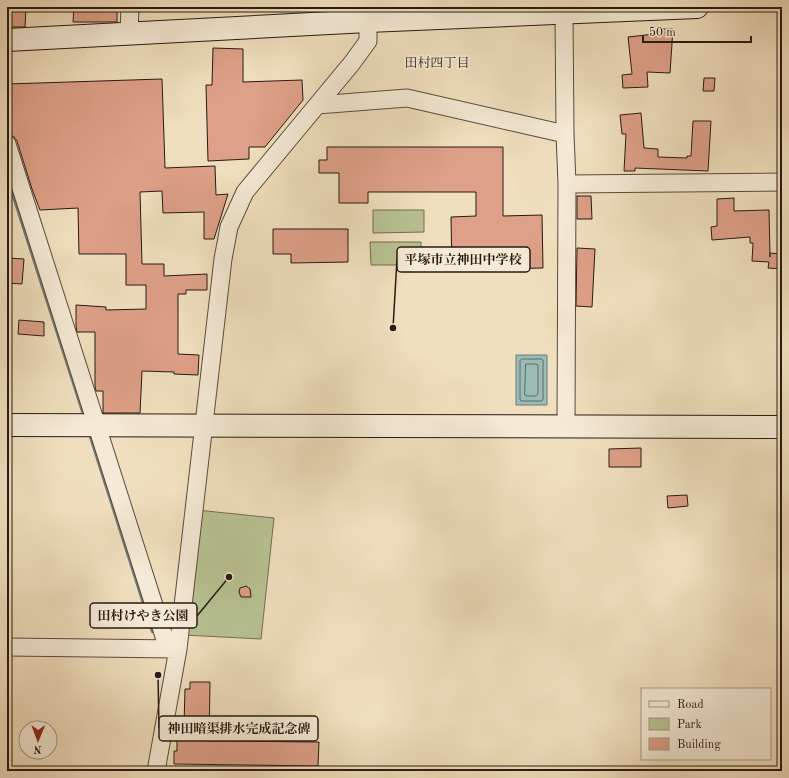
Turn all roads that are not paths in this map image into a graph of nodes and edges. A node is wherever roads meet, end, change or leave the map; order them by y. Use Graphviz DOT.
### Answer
graph roads {
  1 [pos="130,7"];
  2 [pos="697,7"];
  3 [pos="564,13"];
  4 [pos="368,14"];
  5 [pos="129,33"];
  6 [pos="7,40"];
  7 [pos="317,105"];
  8 [pos="565,134"];
  9 [pos="7,144"];
  10 [pos="782,182"];
  11 [pos="567,184"];
  12 [pos="7,425"];
  13 [pos="97,425"];
  14 [pos="204,425"];
  15 [pos="566,427"];
  16 [pos="782,427"];
  17 [pos="7,647"];
  18 [pos="173,649"];
  19 [pos="156,771"];
  1 -- 5 [label="street"];
  2 -- 3 [label="street"];
  3 -- 4 [label="street"];
  3 -- 8 [label="street"];
  4 -- 5 [label="street"];
  4 -- 7 [label="street"];
  5 -- 6 [label="street"];
  7 -- 8 [label="street"];
  7 -- 14 [label="street"];
  8 -- 11 [label="street"];
  9 -- 13 [label="street"];
  10 -- 11 [label="street"];
  11 -- 15 [label="street"];
  12 -- 13 [label="street"];
  13 -- 14 [label="street"];
  13 -- 18 [label="street"];
  14 -- 15 [label="street"];
  14 -- 18 [label="street"];
  15 -- 16 [label="street"];
  17 -- 18 [label="street"];
  18 -- 19 [label="street"];
}
